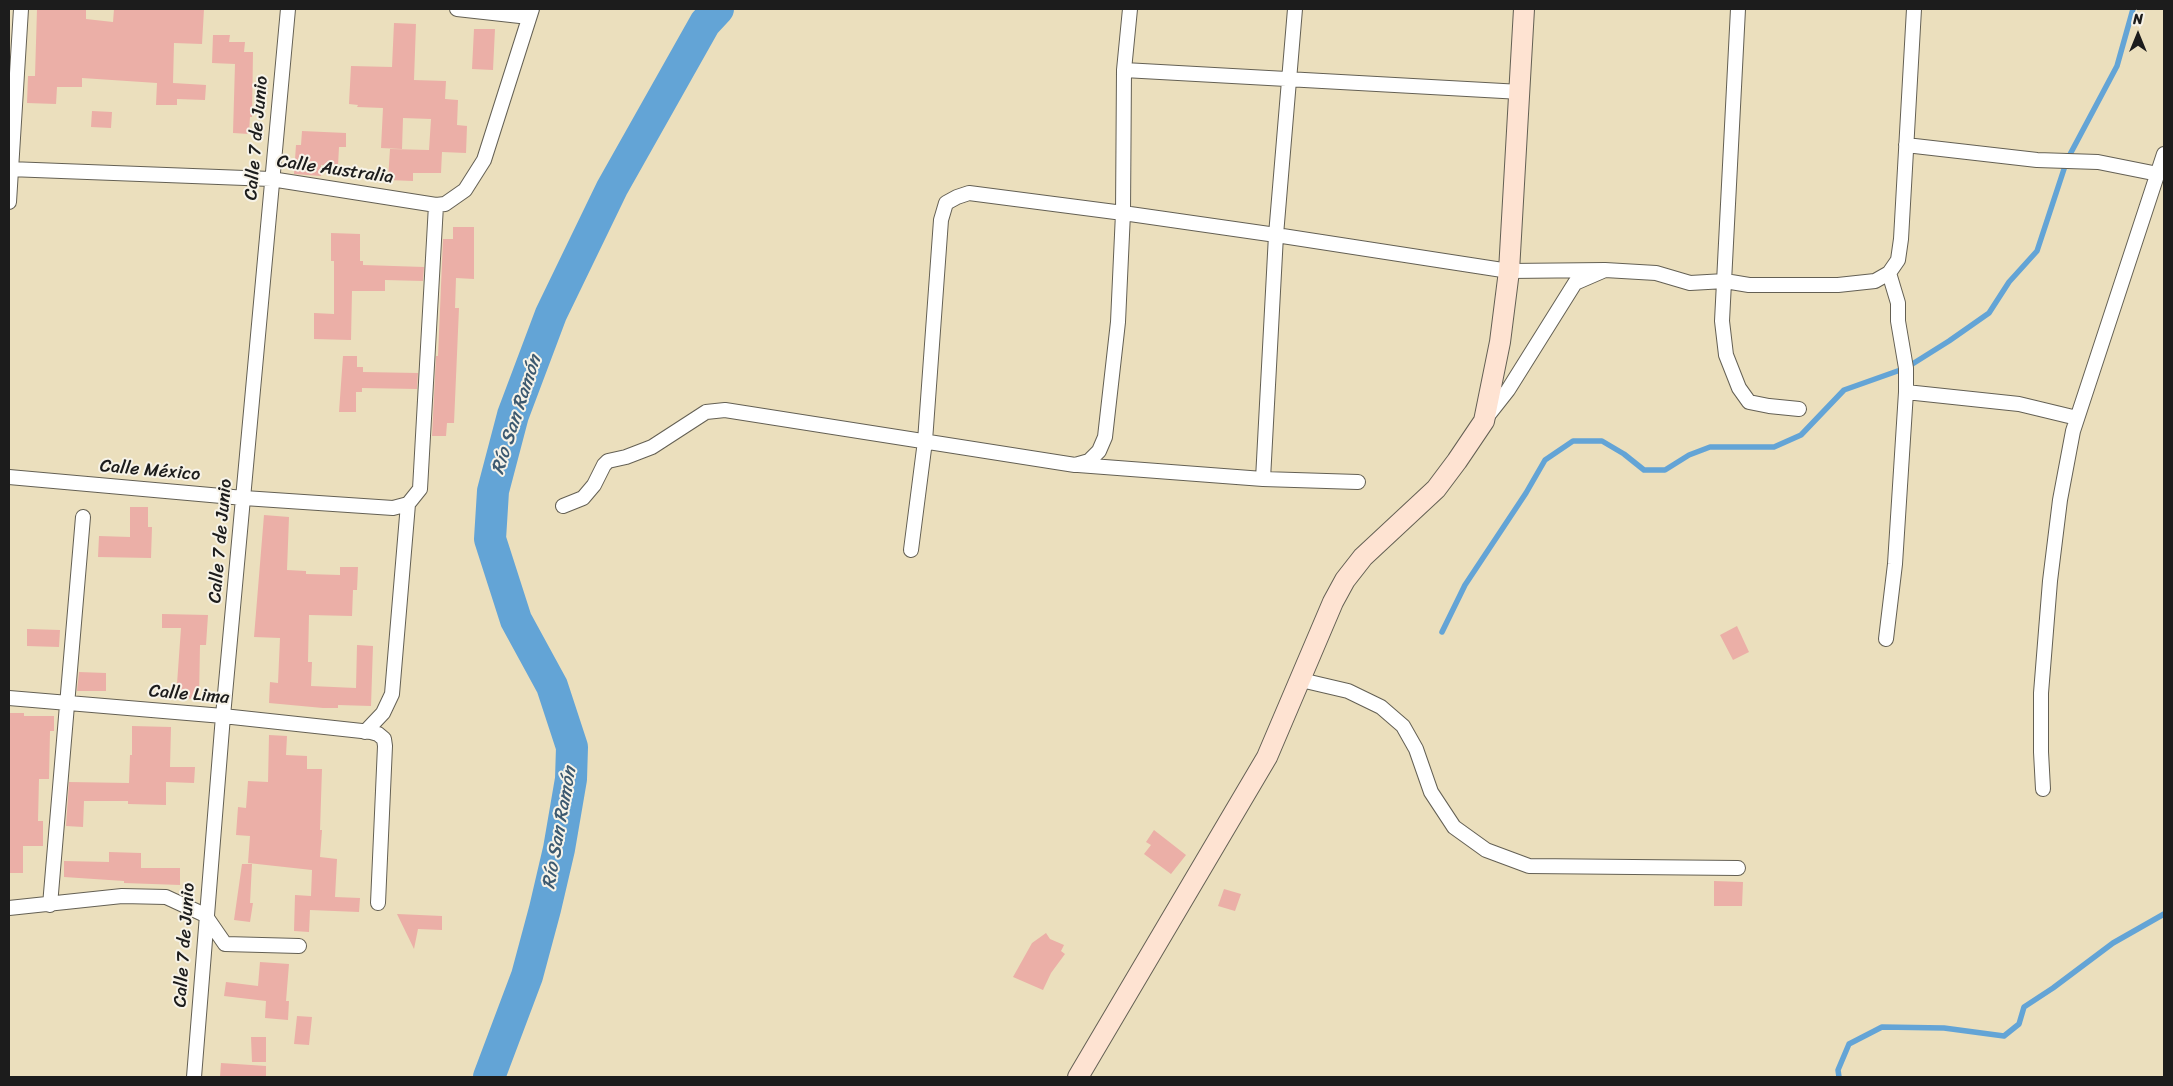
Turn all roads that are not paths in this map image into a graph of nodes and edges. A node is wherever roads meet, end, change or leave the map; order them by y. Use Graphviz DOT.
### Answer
graph roads {
  1 [pos="22,9"];
  2 [pos="288,9"];
  3 [pos="457,9"];
  4 [pos="1130,9"];
  5 [pos="1295,9"];
  6 [pos="1524,9"];
  7 [pos="1738,9"];
  8 [pos="1914,9"];
  9 [pos="531,13"];
  10 [pos="1124,70"];
  11 [pos="1290,79"];
  12 [pos="1521,92"];
  13 [pos="1906,144"];
  14 [pos="2164,154"];
  15 [pos="10,170"];
  16 [pos="2158,174"];
  17 [pos="271,179"];
  18 [pos="9,202"];
  19 [pos="436,205"];
  20 [pos="1122,214"];
  21 [pos="1276,235"];
  22 [pos="1605,270"];
  23 [pos="1509,271"];
  24 [pos="1889,273"];
  25 [pos="1725,281"];
  26 [pos="1906,392"];
  27 [pos="1798,409"];
  28 [pos="2077,418"];
  29 [pos="1484,421"];
  30 [pos="925,441"];
  31 [pos="1075,465"];
  32 [pos="9,477"];
  33 [pos="1264,479"];
  34 [pos="1358,482"];
  35 [pos="244,498"];
  36 [pos="408,504"];
  37 [pos="563,506"];
  38 [pos="83,517"];
  39 [pos="911,550"];
  40 [pos="1886,639"];
  41 [pos="1301,680"];
  42 [pos="9,698"];
  43 [pos="67,703"];
  44 [pos="223,716"];
  45 [pos="365,732"];
  46 [pos="2043,789"];
  47 [pos="1738,868"];
  48 [pos="378,903"];
  49 [pos="50,905"];
  50 [pos="9,908"];
  51 [pos="205,916"];
  52 [pos="299,946"];
  53 [pos="194,1077"];
  54 [pos="1078,1077"];
  1 -- 15 [label="street"];
  2 -- 17 [label="street, Calle 7 de Junio"];
  3 -- 9 [label="street"];
  4 -- 10 [label="street"];
  5 -- 11 [label="street"];
  6 -- 12 [label="main road"];
  7 -- 25 [label="street"];
  8 -- 13 [label="street"];
  9 -- 19 [label="street"];
  10 -- 11 [label="street"];
  10 -- 20 [label="street"];
  11 -- 12 [label="street"];
  11 -- 21 [label="street"];
  12 -- 23 [label="main road"];
  13 -- 16 [label="street"];
  13 -- 24 [label="street"];
  14 -- 16 [label="street"];
  15 -- 17 [label="street, Calle Australia"];
  15 -- 18 [label="street"];
  16 -- 28 [label="street"];
  17 -- 19 [label="street, Calle Australia"];
  17 -- 35 [label="street, Calle 7 de Junio"];
  19 -- 36 [label="street"];
  20 -- 21 [label="street"];
  20 -- 30 [label="street"];
  20 -- 31 [label="street"];
  21 -- 23 [label="street"];
  21 -- 33 [label="street"];
  22 -- 23 [label="street"];
  22 -- 25 [label="street"];
  22 -- 29 [label="street"];
  23 -- 29 [label="main road"];
  24 -- 25 [label="street"];
  24 -- 26 [label="street"];
  25 -- 27 [label="street"];
  26 -- 28 [label="street"];
  26 -- 40 [label="street"];
  28 -- 46 [label="street"];
  29 -- 41 [label="main road"];
  30 -- 31 [label="street"];
  30 -- 37 [label="street"];
  30 -- 39 [label="street"];
  31 -- 33 [label="street"];
  32 -- 35 [label="street, Calle México"];
  33 -- 34 [label="street"];
  35 -- 36 [label="street, Calle México"];
  35 -- 44 [label="street, Calle 7 de Junio"];
  36 -- 45 [label="street"];
  38 -- 43 [label="street"];
  41 -- 47 [label="street"];
  41 -- 54 [label="main road"];
  42 -- 43 [label="street, Calle Lima"];
  43 -- 44 [label="street, Calle Lima"];
  43 -- 49 [label="street"];
  44 -- 45 [label="street, Calle Lima"];
  44 -- 51 [label="street, Calle 7 de Junio"];
  45 -- 48 [label="street"];
  49 -- 50 [label="street"];
  49 -- 51 [label="street"];
  51 -- 52 [label="street"];
  51 -- 53 [label="street, Calle 7 de Junio"];
}
